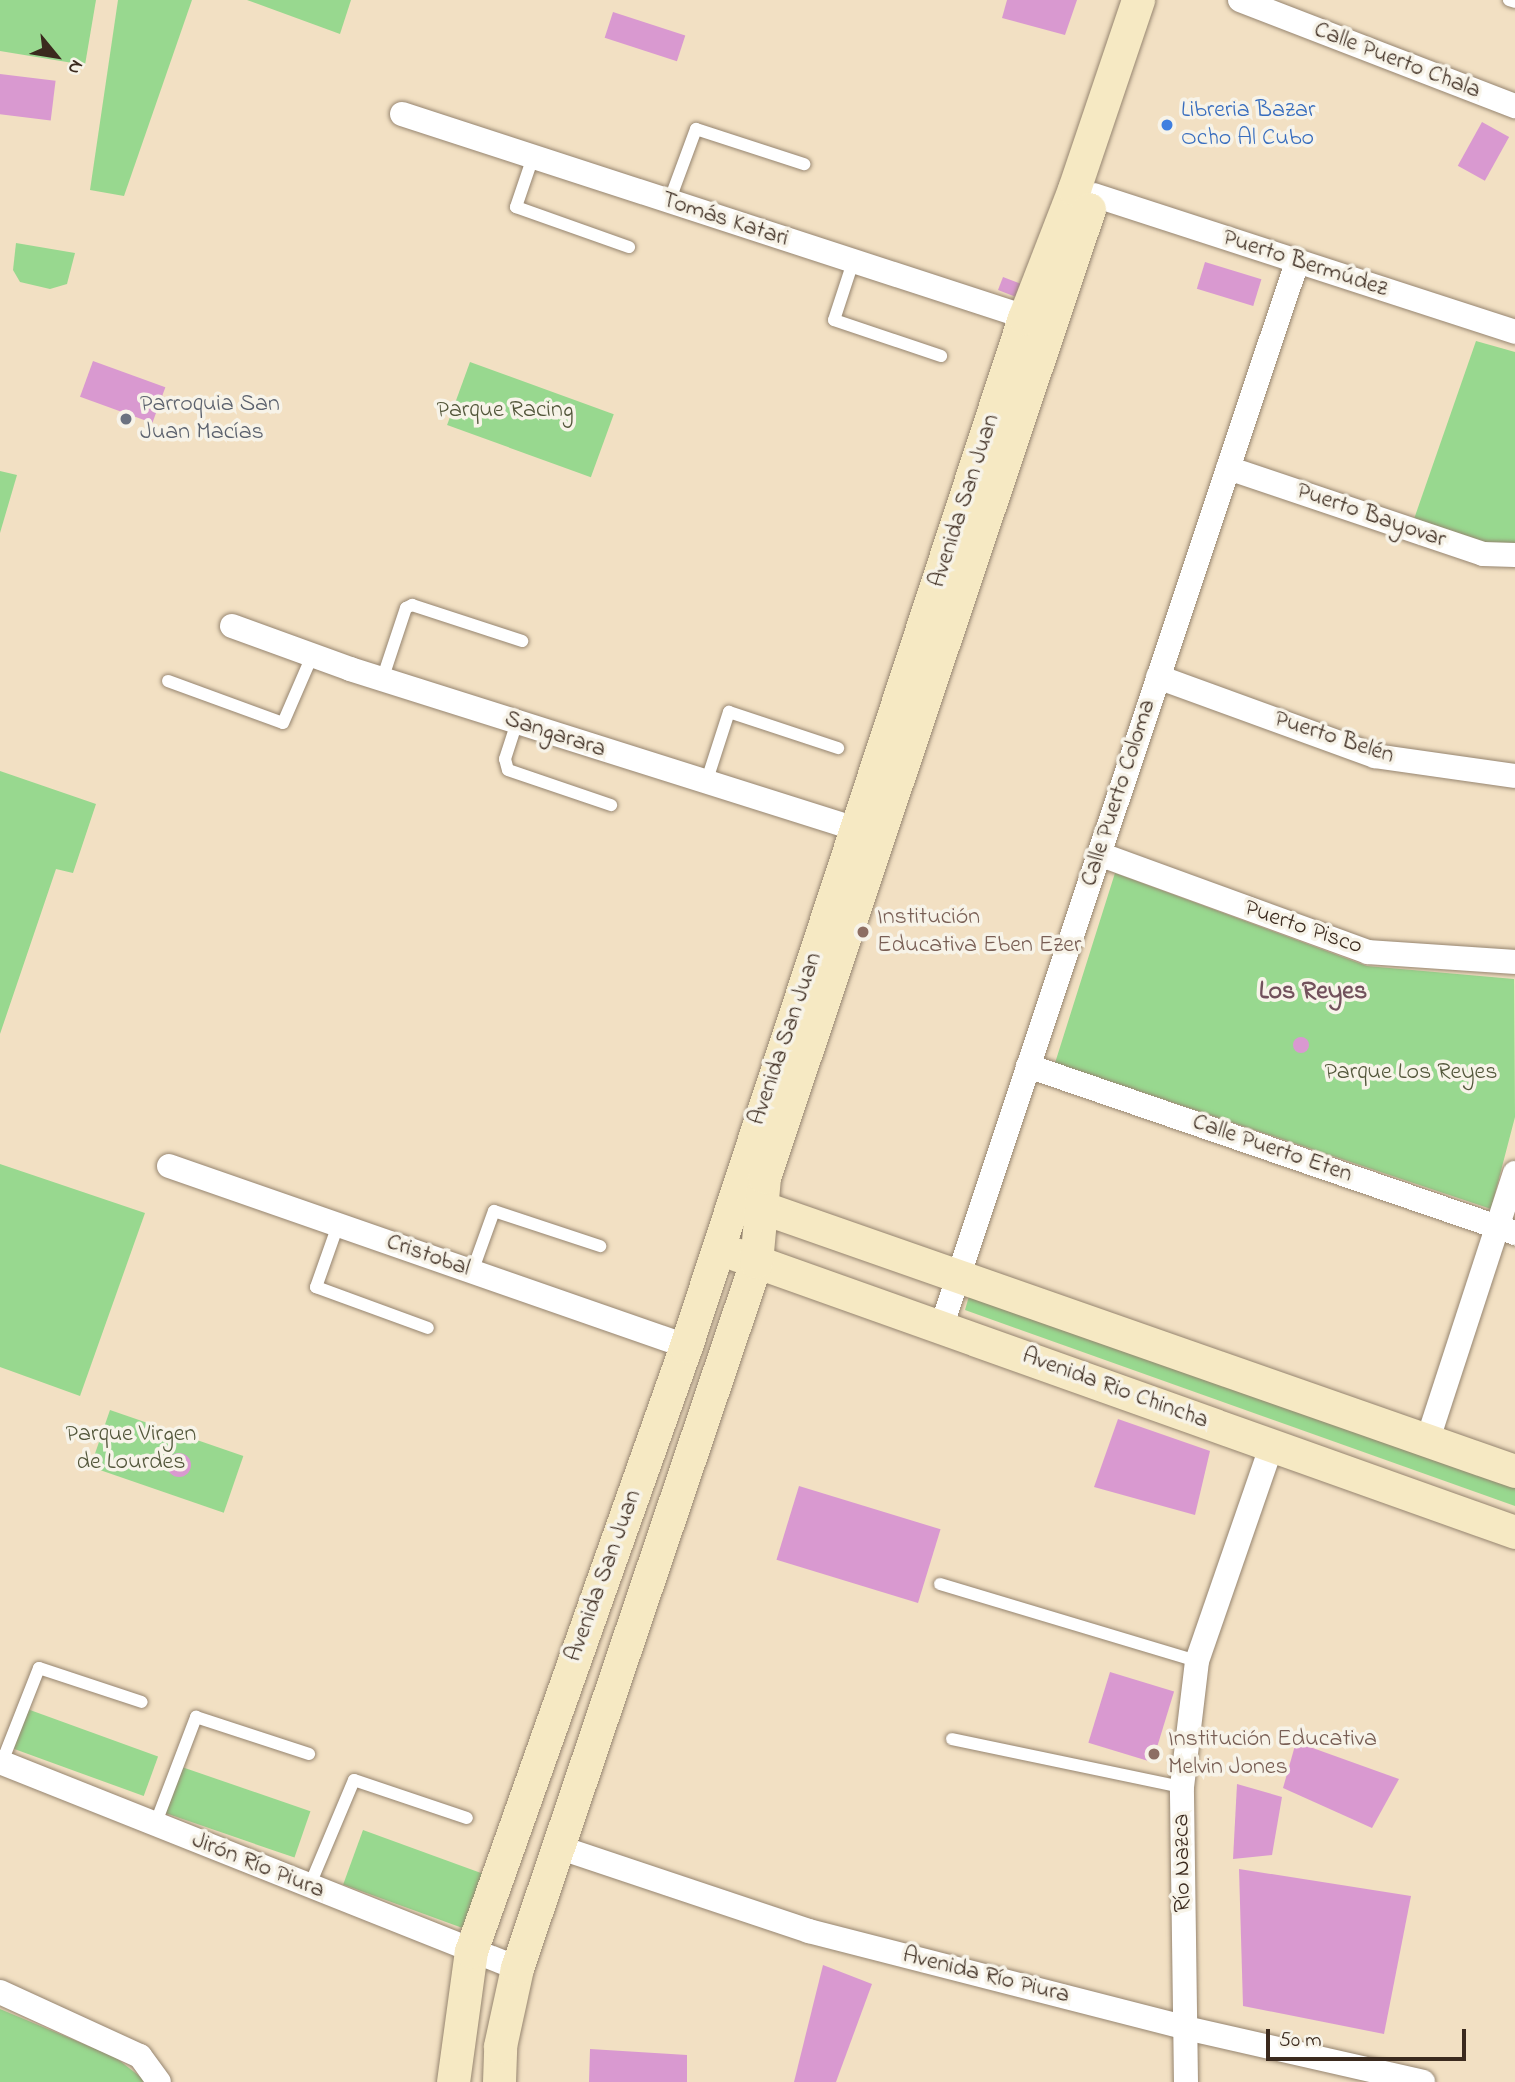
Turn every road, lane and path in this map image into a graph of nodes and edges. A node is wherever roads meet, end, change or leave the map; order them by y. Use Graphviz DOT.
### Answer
graph roads {
  1 [pos="1138,0"];
  2 [pos="1162,0"];
  3 [pos="1240,0"];
  4 [pos="1509,0"];
  5 [pos="1515,2"];
  6 [pos="1515,106"];
  7 [pos="402,114"];
  8 [pos="533,157"];
  9 [pos="804,164"];
  10 [pos="1094,195"];
  11 [pos="669,202"];
  12 [pos="629,247"];
  13 [pos="853,262"];
  14 [pos="1297,262"];
  15 [pos="1037,321"];
  16 [pos="1515,332"];
  17 [pos="941,356"];
  18 [pos="1228,468"];
  19 [pos="1515,555"];
  20 [pos="232,626"];
  21 [pos="522,641"];
  22 [pos="312,656"];
  23 [pos="1158,677"];
  24 [pos="382,680"];
  25 [pos="169,681"];
  26 [pos="517,722"];
  27 [pos="838,748"];
  28 [pos="1515,776"];
  29 [pos="706,783"];
  30 [pos="611,805"];
  31 [pos="869,833"];
  32 [pos="1099,854"];
  33 [pos="1515,962"];
  34 [pos="1028,1066"];
  35 [pos="169,1166"];
  36 [pos="1515,1173"];
  37 [pos="746,1202"];
  38 [pos="338,1225"];
  39 [pos="1507,1230"];
  40 [pos="600,1246"];
  41 [pos="716,1247"];
  42 [pos="756,1262"];
  43 [pos="472,1272"];
  44 [pos="958,1279"];
  45 [pos="942,1325"];
  46 [pos="428,1328"];
  47 [pos="686,1346"];
  48 [pos="1427,1442"];
  49 [pos="1271,1447"];
  50 [pos="1515,1471"];
  51 [pos="1515,1532"];
  52 [pos="940,1584"];
  53 [pos="1197,1661"];
  54 [pos="142,1702"];
  55 [pos="952,1739"];
  56 [pos="309,1754"];
  57 [pos="1,1762"];
  58 [pos="1182,1787"];
  59 [pos="467,1818"];
  60 [pos="155,1825"];
  61 [pos="555,1846"];
  62 [pos="309,1887"];
  63 [pos="471,1951"];
  64 [pos="517,1968"];
  65 [pos="0,1992"];
  66 [pos="1186,2028"];
  67 [pos="159,2082"];
  68 [pos="453,2082"];
  69 [pos="499,2082"];
  70 [pos="1186,2082"];
  71 [pos="1423,2082"];
  1 -- 15 [label="street, Avenida San Juan"];
  2 -- 10 [label="street, Avenida San Juan"];
  3 -- 6 [label="street, Calle Puerto Chala"];
  4 -- 5 [label="lane"];
  7 -- 8 [label="street, Tomás Katari"];
  8 -- 11 [label="street, Tomás Katari"];
  8 -- 12 [label="lane"];
  9 -- 11 [label="lane"];
  10 -- 14 [label="street, Puerto Bermúdez"];
  10 -- 15 [label="street, Avenida San Juan"];
  11 -- 13 [label="street, Tomás Katari"];
  13 -- 15 [label="street, Tomás Katari"];
  13 -- 17 [label="lane"];
  14 -- 16 [label="street, Puerto Bermúdez"];
  14 -- 18 [label="street, Calle Puerto Coloma"];
  15 -- 31 [label="street, Avenida San Juan"];
  18 -- 19 [label="street, Puerto Bayovar"];
  18 -- 23 [label="street, Calle Puerto Coloma"];
  20 -- 22 [label="street, Sangarara"];
  21 -- 24 [label="lane"];
  22 -- 24 [label="street, Sangarara"];
  22 -- 25 [label="lane"];
  23 -- 28 [label="street, Puerto Belén"];
  23 -- 32 [label="street, Calle Puerto Coloma"];
  24 -- 26 [label="street, Sangarara"];
  26 -- 29 [label="street, Sangarara"];
  26 -- 30 [label="lane"];
  27 -- 29 [label="lane"];
  29 -- 31 [label="street, Sangarara"];
  31 -- 37 [label="street, Avenida San Juan"];
  32 -- 33 [label="street, Puerto Pisco"];
  32 -- 34 [label="street, Calle Puerto Coloma"];
  34 -- 39 [label="street, Calle Puerto Eten"];
  34 -- 44 [label="street, Calle Puerto Coloma"];
  35 -- 38 [label="street, Cristobal"];
  36 -- 39 [label="street"];
  37 -- 41 [label="street, Avenida San Juan"];
  37 -- 42 [label="street, Avenida San Juan"];
  37 -- 44 [label="street"];
  38 -- 43 [label="street, Cristobal"];
  38 -- 46 [label="lane"];
  39 -- 48 [label="street"];
  40 -- 43 [label="lane"];
  41 -- 42 [label="street, Avenida Rio Chincha"];
  41 -- 47 [label="street, Avenida San Juan"];
  42 -- 45 [label="street, Avenida Rio Chincha"];
  42 -- 61 [label="street, Avenida San Juan"];
  43 -- 47 [label="street, Cristobal"];
  44 -- 45 [label="street, Calle Puerto Coloma"];
  44 -- 48 [label="street"];
  45 -- 49 [label="street, Avenida Rio Chincha"];
  47 -- 63 [label="street, Avenida San Juan"];
  48 -- 50 [label="street"];
  49 -- 51 [label="street, Avenida Rio Chincha"];
  49 -- 53 [label="street, Río Nazca"];
  52 -- 53 [label="lane"];
  53 -- 58 [label="street, Río Nazca"];
  54 -- 57 [label="lane"];
  55 -- 58 [label="lane"];
  56 -- 60 [label="lane"];
  57 -- 60 [label="street, Jirón Río Piura"];
  58 -- 66 [label="street, Río Nazca"];
  59 -- 62 [label="lane"];
  60 -- 62 [label="street, Jirón Río Piura"];
  61 -- 64 [label="street, Avenida San Juan"];
  61 -- 66 [label="street, Avenida Río Piura"];
  62 -- 63 [label="street, Jirón Río Piura"];
  63 -- 64 [label="street, Jirón Río Piura"];
  63 -- 68 [label="street, Avenida San Juan"];
  64 -- 69 [label="street, Avenida San Juan"];
  65 -- 67 [label="street"];
  66 -- 70 [label="street, Río Nazca"];
  66 -- 71 [label="street, Avenida Río Piura"];
}
